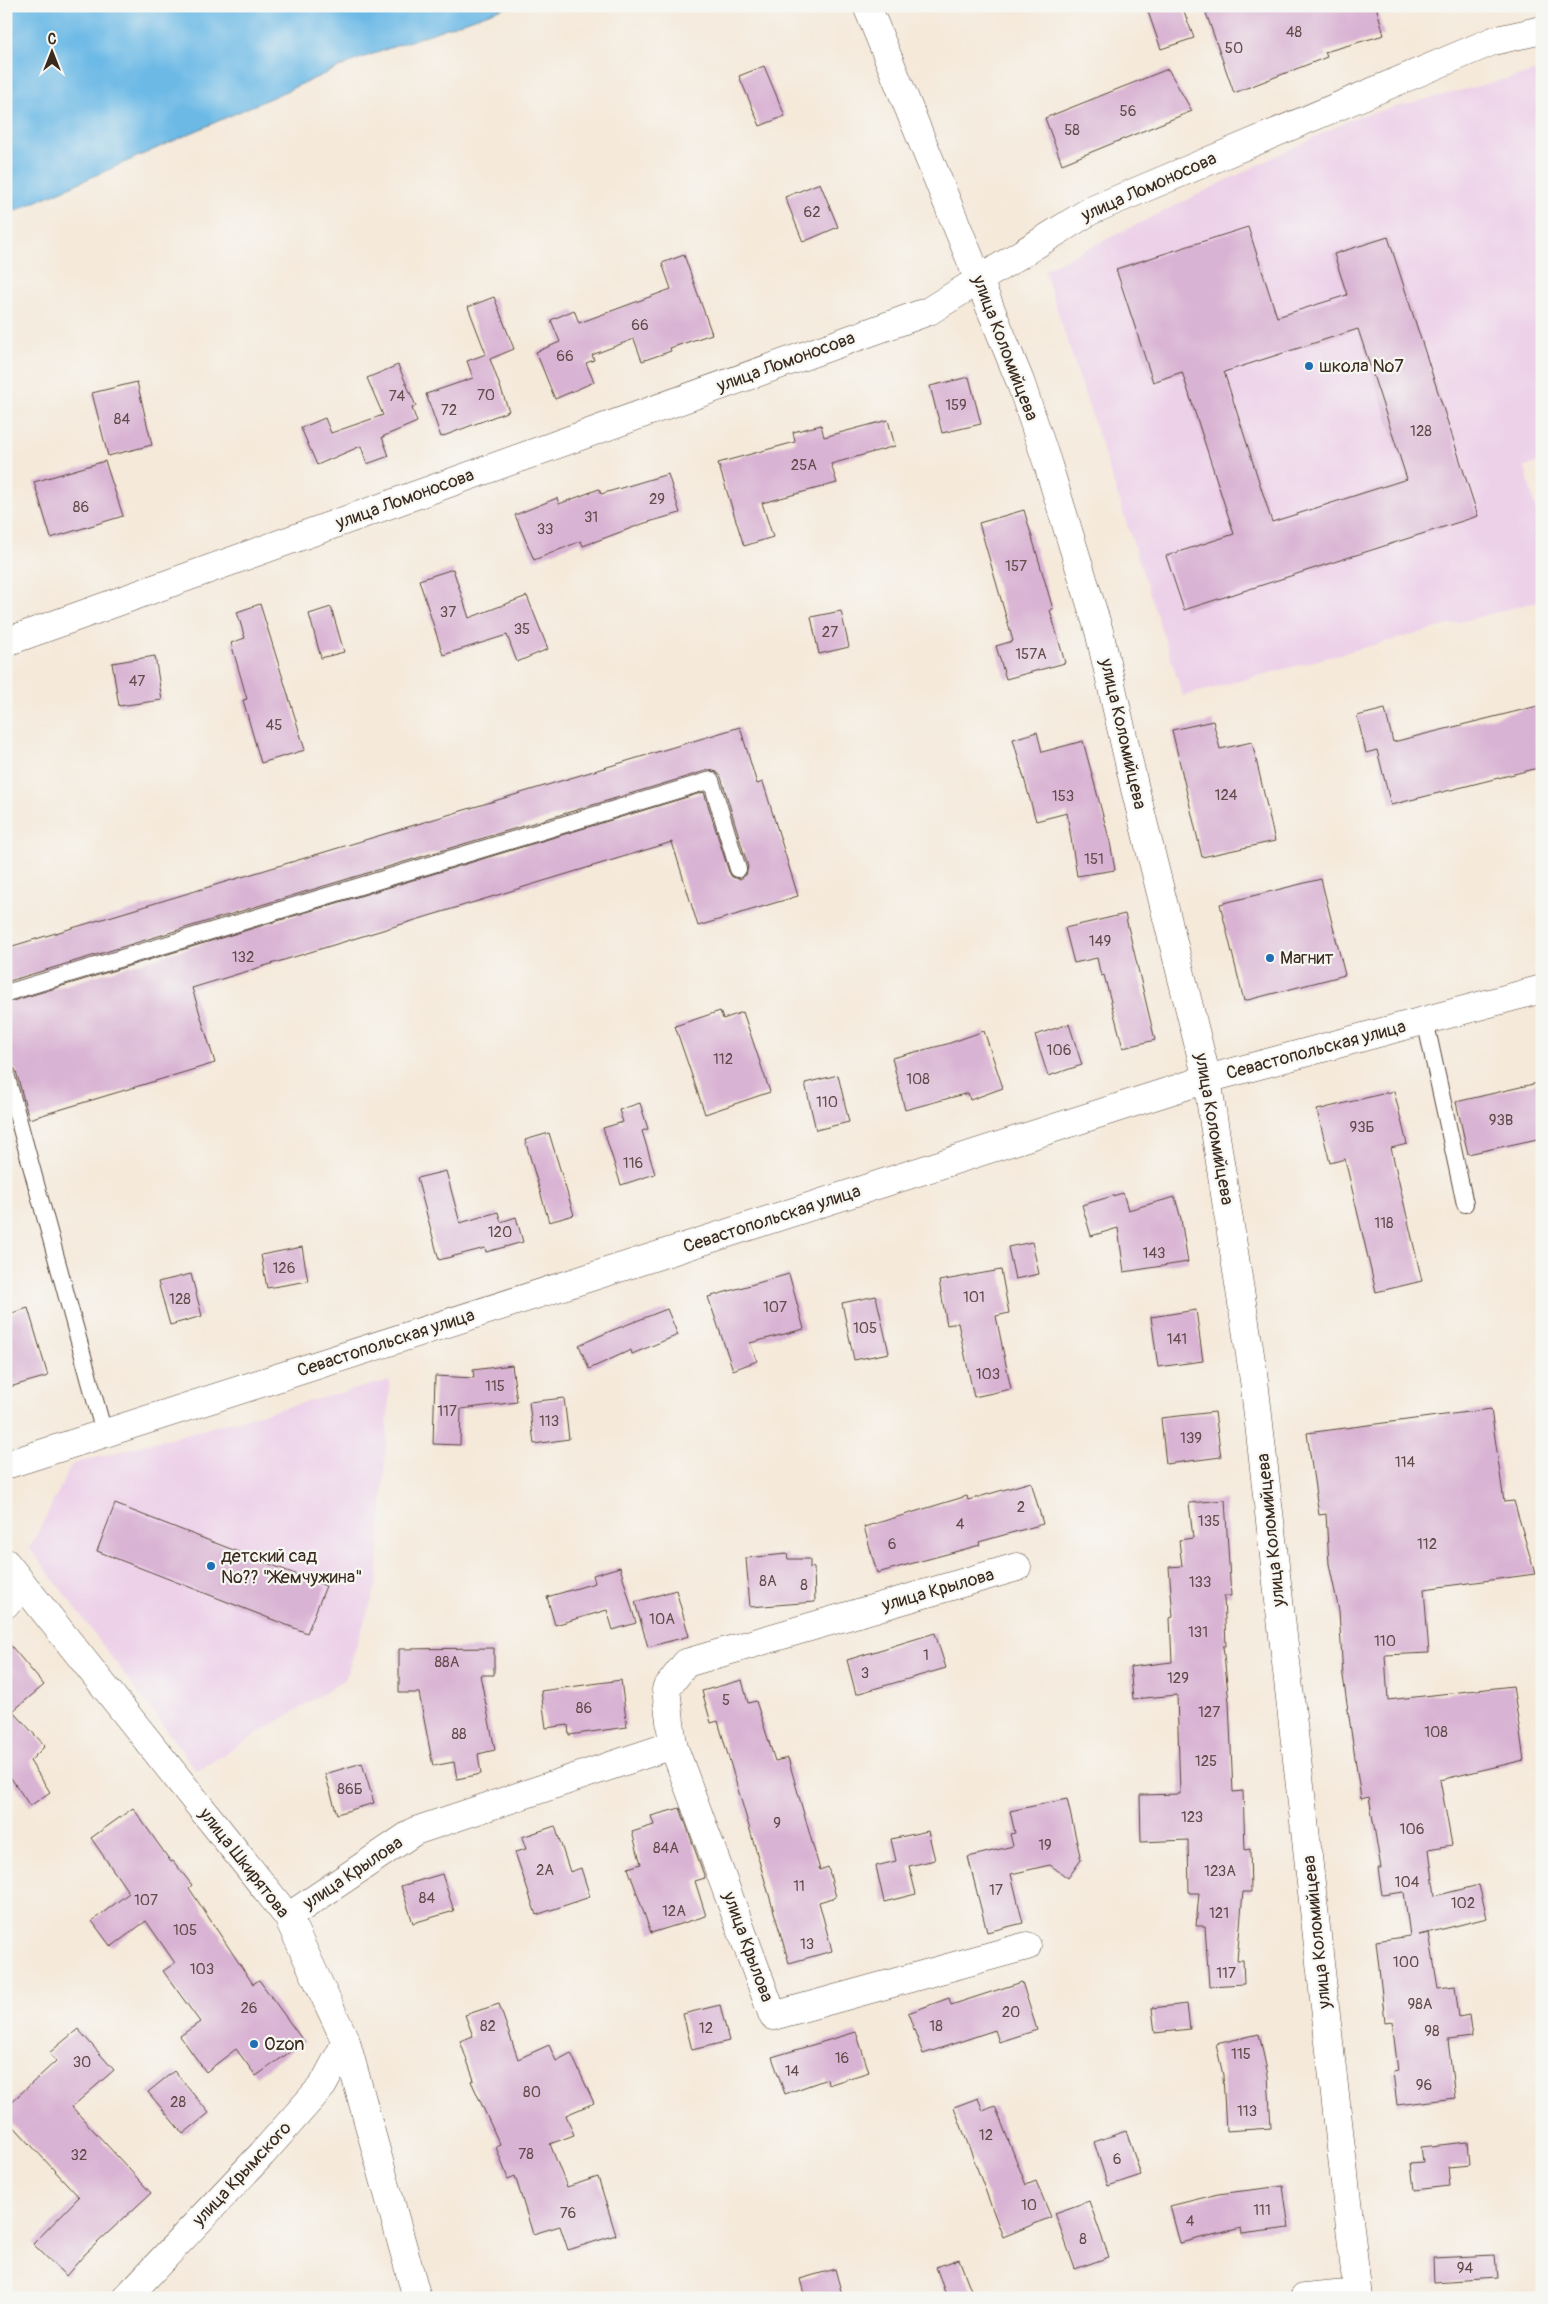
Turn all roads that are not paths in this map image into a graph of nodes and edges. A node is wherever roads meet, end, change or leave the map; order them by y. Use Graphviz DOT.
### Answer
graph roads {
  1 [pos="867,6"];
  2 [pos="1542,30"];
  3 [pos="979,281"];
  4 [pos="6,642"];
  5 [pos="738,869"];
  6 [pos="1542,989"];
  7 [pos="6,993"];
  8 [pos="1425,1020"];
  9 [pos="6,1074"];
  10 [pos="1208,1079"];
  11 [pos="1465,1204"];
  12 [pos="104,1433"];
  13 [pos="6,1465"];
  14 [pos="6,1563"];
  15 [pos="1016,1567"];
  16 [pos="15,1596"];
  17 [pos="674,1745"];
  18 [pos="288,1917"];
  19 [pos="1027,1946"];
  20 [pos="346,2042"];
  21 [pos="1358,2295"];
  22 [pos="126,2298"];
  23 [pos="417,2298"];
  24 [pos="1304,2298"];
  1 -- 3 [label="street, улица Коломийцева"];
  2 -- 3 [label="street, улица Ломоносова"];
  3 -- 4 [label="street, улица Ломоносова"];
  3 -- 10 [label="street, улица Коломийцева"];
  5 -- 7 [label="lane"];
  6 -- 8 [label="street, Севастопольская улица"];
  8 -- 10 [label="street, Севастопольская улица"];
  8 -- 11 [label="lane"];
  9 -- 12 [label="lane"];
  10 -- 12 [label="street, Севастопольская улица"];
  10 -- 21 [label="street, улица Коломийцева"];
  12 -- 13 [label="street, Севастопольская улица"];
  14 -- 16 [label="street, улица Шкирятова"];
  15 -- 17 [label="street, улица Крылова"];
  16 -- 18 [label="street, улица Шкирятова"];
  17 -- 18 [label="street, улица Крылова"];
  17 -- 19 [label="street, улица Крылова"];
  18 -- 20 [label="street, улица Шкирятова"];
  20 -- 22 [label="street, улица Крымского"];
  20 -- 23 [label="street, улица Шкирятова"];
  21 -- 24 [label="street"];
}
